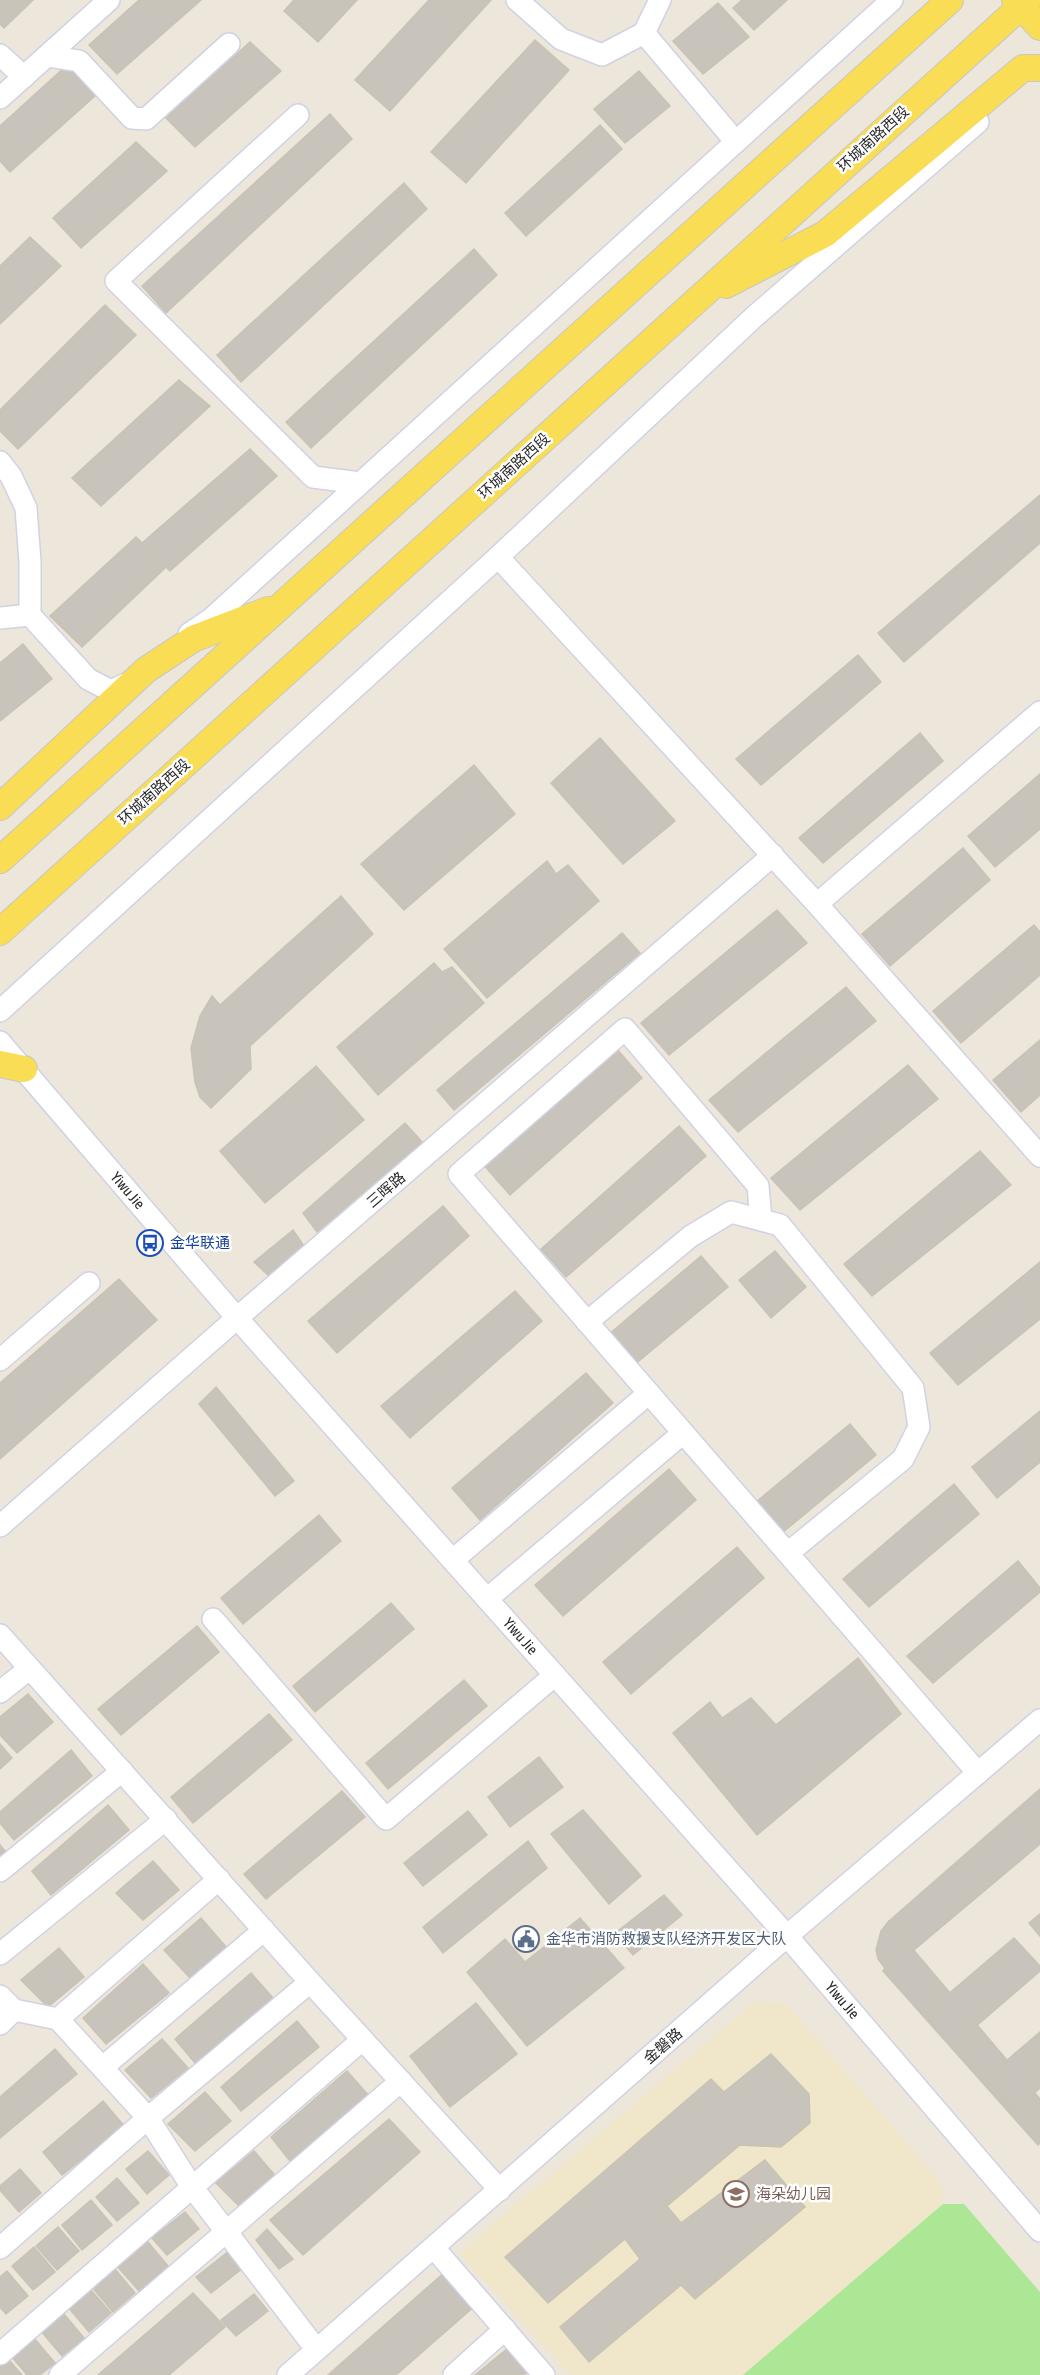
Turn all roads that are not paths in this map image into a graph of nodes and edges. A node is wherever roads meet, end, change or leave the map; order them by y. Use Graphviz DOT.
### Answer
graph roads {
  1 [pos="109,0"];
  2 [pos="517,0"];
  3 [pos="660,0"];
  4 [pos="892,0"];
  5 [pos="951,0"];
  6 [pos="1021,2"];
  7 [pos="1040,27"];
  8 [pos="644,33"];
  9 [pos="229,44"];
  10 [pos="0,55"];
  11 [pos="47,56"];
  12 [pos="1040,68"];
  13 [pos="24,77"];
  14 [pos="0,98"];
  15 [pos="298,115"];
  16 [pos="736,142"];
  17 [pos="694,302"];
  18 [pos="0,462"];
  19 [pos="360,483"];
  20 [pos="498,557"];
  21 [pos="282,605"];
  22 [pos="30,615"];
  23 [pos="0,618"];
  24 [pos="138,678"];
  25 [pos="111,691"];
  26 [pos="1040,712"];
  27 [pos="0,792"];
  28 [pos="0,807"];
  29 [pos="773,855"];
  30 [pos="0,860"];
  31 [pos="817,904"];
  32 [pos="0,932"];
  33 [pos="0,1011"];
  34 [pos="0,1042"];
  35 [pos="12,1066"];
  36 [pos="1040,1156"];
  37 [pos="761,1220"];
  38 [pos="89,1283"];
  39 [pos="237,1318"];
  40 [pos="587,1322"];
  41 [pos="0,1359"];
  42 [pos="649,1393"];
  43 [pos="683,1433"];
  44 [pos="0,1526"];
  45 [pos="788,1553"];
  46 [pos="453,1560"];
  47 [pos="487,1599"];
  48 [pos="213,1619"];
  49 [pos="0,1635"];
  50 [pos="29,1669"];
  51 [pos="555,1675"];
  52 [pos="0,1692"];
  53 [pos="1037,1728"];
  54 [pos="122,1771"];
  55 [pos="978,1773"];
  56 [pos="166,1819"];
  57 [pos="0,1871"];
  58 [pos="219,1879"];
  59 [pos="264,1930"];
  60 [pos="787,1936"];
  61 [pos="0,1954"];
  62 [pos="310,1982"];
  63 [pos="5,2010"];
  64 [pos="58,2019"];
  65 [pos="362,2040"];
  66 [pos="104,2067"];
  67 [pos="401,2081"];
  68 [pos="148,2118"];
  69 [pos="192,2187"];
  70 [pos="500,2190"];
  71 [pos="1039,2228"];
  72 [pos="226,2231"];
  73 [pos="0,2248"];
  74 [pos="434,2248"];
  75 [pos="505,2329"];
  76 [pos="316,2349"];
  77 [pos="0,2354"];
  78 [pos="60,2375"];
  79 [pos="288,2375"];
  80 [pos="454,2375"];
  81 [pos="544,2375"];
  1 -- 11 [label="street"];
  2 -- 8 [label="street"];
  3 -- 8 [label="street"];
  4 -- 16 [label="street"];
  5 -- 21 [label="main road"];
  6 -- 7 [label="main road"];
  6 -- 17 [label="main road, 环城南路西段"];
  8 -- 16 [label="street"];
  9 -- 11 [label="street"];
  10 -- 13 [label="street"];
  11 -- 13 [label="street"];
  12 -- 17 [label="main road"];
  12 -- 20 [label="street"];
  13 -- 14 [label="street"];
  15 -- 19 [label="street"];
  16 -- 19 [label="street"];
  17 -- 32 [label="main road, 环城南路西段"];
  18 -- 22 [label="street"];
  19 -- 25 [label="street"];
  20 -- 29 [label="street"];
  20 -- 33 [label="street"];
  21 -- 24 [label="main road"];
  21 -- 30 [label="main road"];
  22 -- 23 [label="street"];
  22 -- 25 [label="street"];
  24 -- 25 [label="street"];
  24 -- 28 [label="main road"];
  25 -- 27 [label="street"];
  26 -- 31 [label="street"];
  29 -- 31 [label="street"];
  29 -- 39 [label="street, 三晖路"];
  31 -- 36 [label="street"];
  34 -- 35 [label="street, Yiwu Jie"];
  35 -- 39 [label="street, Yiwu Jie"];
  37 -- 40 [label="street"];
  37 -- 40 [label="street"];
  37 -- 45 [label="street"];
  38 -- 41 [label="street"];
  39 -- 44 [label="street, 三晖路"];
  39 -- 46 [label="street, Yiwu Jie"];
  40 -- 42 [label="street"];
  42 -- 43 [label="street"];
  42 -- 46 [label="street"];
  43 -- 45 [label="street"];
  43 -- 47 [label="street"];
  45 -- 55 [label="street"];
  46 -- 47 [label="street, Yiwu Jie"];
  47 -- 51 [label="street, Yiwu Jie"];
  48 -- 51 [label="street"];
  49 -- 50 [label="street"];
  50 -- 52 [label="street"];
  50 -- 54 [label="street"];
  51 -- 60 [label="street, Yiwu Jie"];
  53 -- 55 [label="street, 金磐路"];
  54 -- 56 [label="street"];
  54 -- 57 [label="street"];
  55 -- 60 [label="street, 金磐路"];
  56 -- 58 [label="street"];
  56 -- 61 [label="street"];
  58 -- 59 [label="street"];
  58 -- 64 [label="street"];
  59 -- 62 [label="street"];
  59 -- 66 [label="street"];
  60 -- 70 [label="street, 金磐路"];
  60 -- 71 [label="street, Yiwu Jie"];
  62 -- 65 [label="street"];
  62 -- 68 [label="street"];
  63 -- 64 [label="street"];
  64 -- 66 [label="street"];
  65 -- 67 [label="street"];
  65 -- 69 [label="street"];
  66 -- 68 [label="street"];
  67 -- 70 [label="street"];
  67 -- 72 [label="street"];
  68 -- 69 [label="street"];
  68 -- 73 [label="street"];
  69 -- 72 [label="street"];
  69 -- 77 [label="street"];
  70 -- 74 [label="street, 金磐路"];
  72 -- 76 [label="street"];
  72 -- 78 [label="street"];
  74 -- 75 [label="street"];
  74 -- 76 [label="street, 金磐路"];
  75 -- 80 [label="street"];
  75 -- 81 [label="street"];
  76 -- 79 [label="street, 金磐路"];
}
